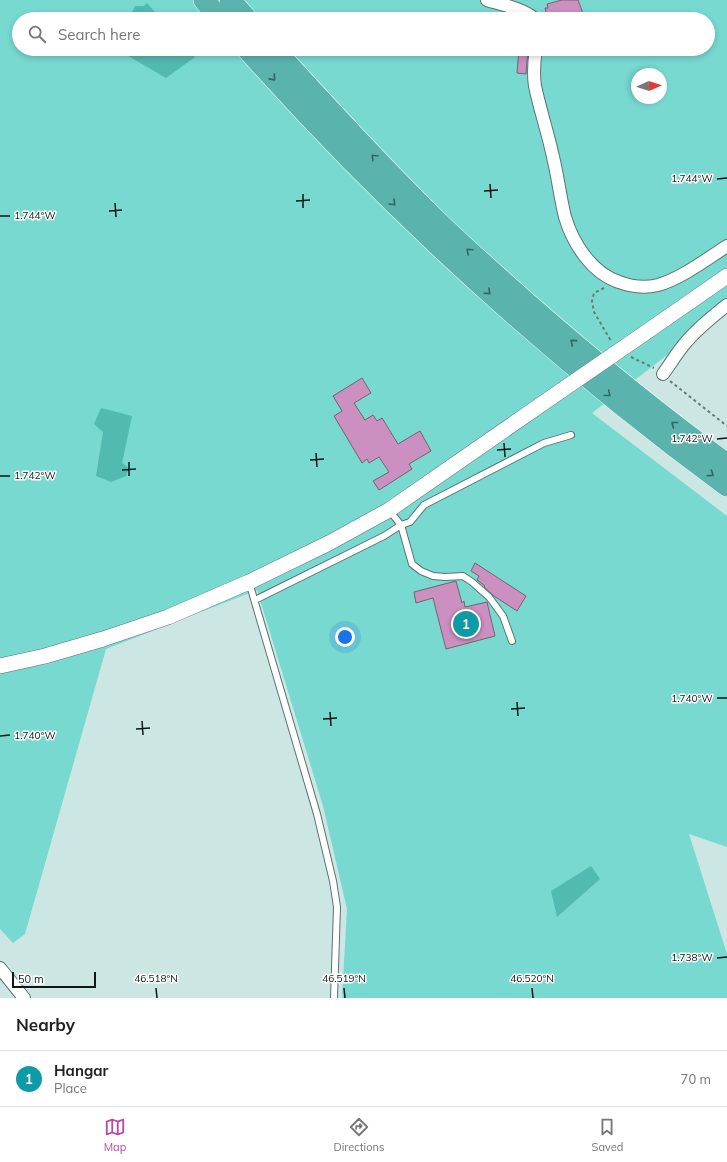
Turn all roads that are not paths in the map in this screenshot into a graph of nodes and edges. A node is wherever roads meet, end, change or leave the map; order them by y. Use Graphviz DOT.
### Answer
graph roads {
  1 [pos="204,0"];
  2 [pos="230,0"];
  3 [pos="487,0"];
  4 [pos="214,12"];
  5 [pos="241,12"];
  6 [pos="524,12"];
  7 [pos="253,56"];
  8 [pos="280,56"];
  9 [pos="535,56"];
  10 [pos="727,246"];
  11 [pos="727,276"];
  12 [pos="727,305"];
  13 [pos="663,374"];
  14 [pos="571,435"];
  15 [pos="727,464"];
  16 [pos="727,486"];
  17 [pos="389,510"];
  18 [pos="401,525"];
  19 [pos="249,582"];
  20 [pos="255,600"];
  21 [pos="512,641"];
  22 [pos="0,666"];
  23 [pos="0,968"];
  24 [pos="24,998"];
  25 [pos="334,998"];
  1 -- 4 [label="highway"];
  2 -- 5 [label="highway"];
  3 -- 6 [label="street"];
  7 -- 16 [label="highway, one-way"];
  15 -- 8 [label="highway, one-way"];
  9 -- 10 [label="street"];
  11 -- 17 [label="street, bridge"];
  12 -- 13 [label="street"];
  14 -- 18 [label="lane"];
  17 -- 18 [label="lane"];
  17 -- 19 [label="street"];
  18 -- 20 [label="lane"];
  18 -- 21 [label="lane"];
  19 -- 20 [label="lane"];
  19 -- 22 [label="street"];
  20 -- 25 [label="lane"];
  23 -- 24 [label="street"];
}
